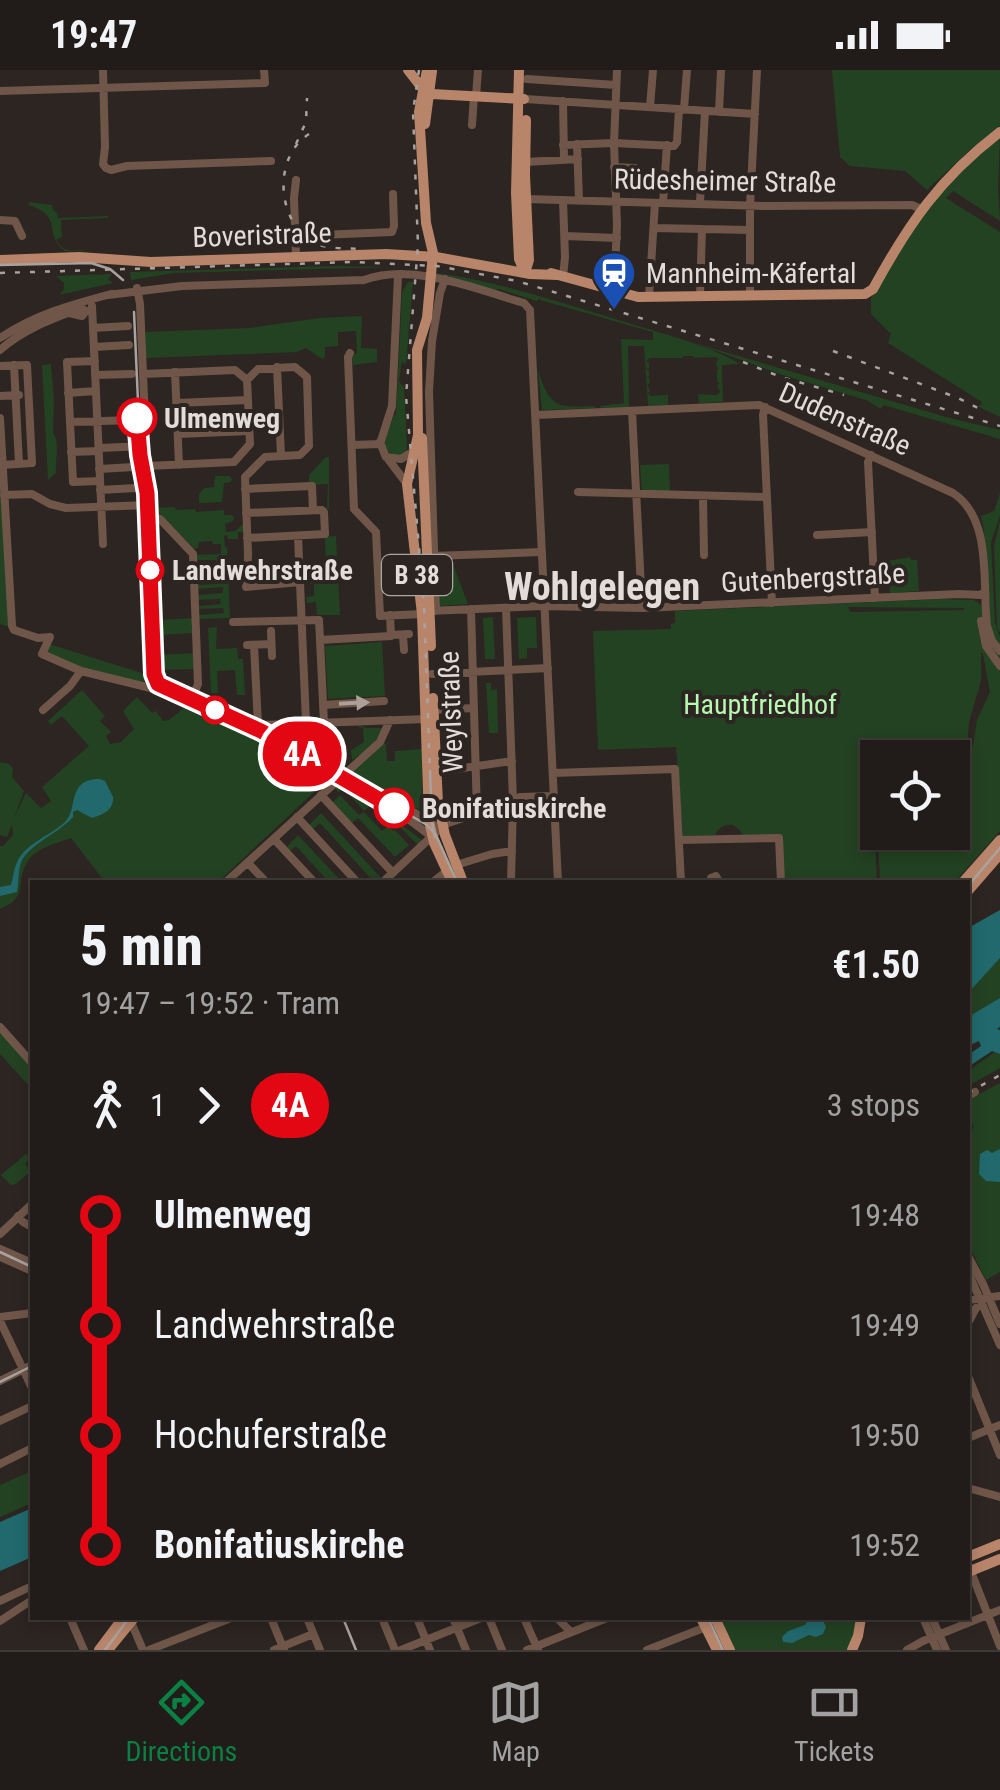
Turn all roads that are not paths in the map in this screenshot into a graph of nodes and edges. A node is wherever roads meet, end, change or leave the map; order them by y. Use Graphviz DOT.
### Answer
graph roads {
  1 [pos="103,70"];
  2 [pos="264,70"];
  3 [pos="408,70"];
  4 [pos="478,70"];
  5 [pos="617,70"];
  6 [pos="652,70"];
  7 [pos="687,70"];
  8 [pos="721,70"];
  9 [pos="757,70"];
  10 [pos="429,82"];
  11 [pos="522,83"];
  12 [pos="616,85"];
  13 [pos="104,88"];
  14 [pos="0,91"];
  15 [pos="475,96"];
  16 [pos="563,101"];
  17 [pos="615,105"];
  18 [pos="650,107"];
  19 [pos="681,109"];
  20 [pos="705,111"];
  21 [pos="718,112"];
  22 [pos="755,114"];
  23 [pos="472,125"];
  24 [pos="1000,132"];
  25 [pos="614,143"];
  26 [pos="577,144"];
  27 [pos="563,145"];
  28 [pos="666,146"];
  29 [pos="523,152"];
  30 [pos="578,158"];
  31 [pos="564,159"];
  32 [pos="270,161"];
  33 [pos="614,167"];
  34 [pos="635,168"];
  35 [pos="296,180"];
  36 [pos="393,194"];
  37 [pos="526,198"];
  38 [pos="563,200"];
  39 [pos="579,200"];
  40 [pos="616,201"];
  41 [pos="700,202"];
  42 [pos="659,203"];
  43 [pos="750,206"];
  44 [pos="921,209"];
  45 [pos="0,220"];
  46 [pos="654,228"];
  47 [pos="702,230"];
  48 [pos="750,230"];
  49 [pos="22,236"];
  50 [pos="296,236"];
  51 [pos="565,236"];
  52 [pos="617,238"];
  53 [pos="434,253"];
  54 [pos="296,256"];
  55 [pos="0,260"];
  56 [pos="524,260"];
  57 [pos="511,271"];
  58 [pos="543,271"];
  59 [pos="525,273"];
  60 [pos="400,276"];
  61 [pos="560,276"];
  62 [pos="364,280"];
  63 [pos="380,280"];
  64 [pos="437,283"];
  65 [pos="614,292"];
  66 [pos="397,295"];
  67 [pos="108,296"];
  68 [pos="700,296"];
  69 [pos="750,296"];
  70 [pos="137,297"];
  71 [pos="650,298"];
  72 [pos="92,306"];
  73 [pos="69,312"];
  74 [pos="128,326"];
  75 [pos="94,328"];
  76 [pos="0,338"];
  77 [pos="129,345"];
  78 [pos="94,347"];
  79 [pos="0,350"];
  80 [pos="350,353"];
  81 [pos="95,361"];
  82 [pos="0,366"];
  83 [pos="14,366"];
  84 [pos="277,367"];
  85 [pos="175,372"];
  86 [pos="132,374"];
  87 [pos="143,374"];
  88 [pos="96,375"];
  89 [pos="247,380"];
  90 [pos="96,391"];
  91 [pos="68,392"];
  92 [pos="29,395"];
  93 [pos="0,396"];
  94 [pos="16,396"];
  95 [pos="248,400"];
  96 [pos="176,403"];
  97 [pos="766,407"];
  98 [pos="632,411"];
  99 [pos="0,418"];
  100 [pos="536,418"];
  101 [pos="98,420"];
  102 [pos="134,420"];
  103 [pos="70,422"];
  104 [pos="30,424"];
  105 [pos="17,425"];
  106 [pos="0,426"];
  107 [pos="249,431"];
  108 [pos="178,434"];
  109 [pos="431,442"];
  110 [pos="380,444"];
  111 [pos="352,445"];
  112 [pos="146,446"];
  113 [pos="249,446"];
  114 [pos="98,450"];
  115 [pos="71,452"];
  116 [pos="419,452"];
  117 [pos="280,456"];
  118 [pos="871,456"];
  119 [pos="386,457"];
  120 [pos="262,458"];
  121 [pos="234,462"];
  122 [pos="19,464"];
  123 [pos="2,465"];
  124 [pos="179,465"];
  125 [pos="147,466"];
  126 [pos="134,467"];
  127 [pos="99,469"];
  128 [pos="247,475"];
  129 [pos="407,484"];
  130 [pos="100,485"];
  131 [pos="429,486"];
  132 [pos="136,488"];
  133 [pos="245,488"];
  134 [pos="578,492"];
  135 [pos="637,495"];
  136 [pos="4,496"];
  137 [pos="703,496"];
  138 [pos="766,497"];
  139 [pos="101,506"];
  140 [pos="149,510"];
  141 [pos="314,510"];
  142 [pos="246,513"];
  143 [pos="429,524"];
  144 [pos="872,532"];
  145 [pos="817,535"];
  146 [pos="298,536"];
  147 [pos="247,538"];
  148 [pos="103,544"];
  149 [pos="542,552"];
  150 [pos="704,555"];
  151 [pos="433,556"];
  152 [pos="300,582"];
  153 [pos="982,592"];
  154 [pos="875,598"];
  155 [pos="772,603"];
  156 [pos="506,608"];
  157 [pos="545,608"];
  158 [pos="642,608"];
  159 [pos="470,610"];
  160 [pos="429,612"];
  161 [pos="385,615"];
  162 [pos="302,620"];
  163 [pos="233,622"];
  164 [pos="271,626"];
  165 [pos="389,636"];
  166 [pos="320,640"];
  167 [pos="272,644"];
  168 [pos="404,650"];
  169 [pos="1000,651"];
  170 [pos="272,656"];
  171 [pos="321,660"];
  172 [pos="303,661"];
  173 [pos="1000,666"];
  174 [pos="548,668"];
  175 [pos="508,670"];
  176 [pos="82,671"];
  177 [pos="473,671"];
  178 [pos="432,674"];
  179 [pos="322,680"];
  180 [pos="304,682"];
  181 [pos="154,684"];
  182 [pos="193,696"];
  183 [pos="384,701"];
  184 [pos="323,705"];
  185 [pos="474,708"];
  186 [pos="43,710"];
  187 [pos="432,713"];
  188 [pos="390,720"];
  189 [pos="324,722"];
  190 [pos="306,723"];
  191 [pos="255,728"];
  192 [pos="512,761"];
  193 [pos="476,765"];
  194 [pos="436,772"];
  195 [pos="553,772"];
  196 [pos="341,776"];
  197 [pos="322,795"];
  198 [pos="554,796"];
  199 [pos="513,801"];
  200 [pos="428,806"];
  201 [pos="478,813"];
  202 [pos="415,814"];
  203 [pos="297,817"];
  204 [pos="428,821"];
  205 [pos="439,835"];
  206 [pos="274,839"];
  207 [pos="678,840"];
  208 [pos="1000,840"];
  209 [pos="512,851"];
  210 [pos="1000,854"];
  211 [pos="248,862"];
  212 [pos="393,873"];
  213 [pos="451,873"];
  214 [pos="228,880"];
  215 [pos="264,880"];
  216 [pos="312,880"];
  217 [pos="356,880"];
  218 [pos="385,880"];
  219 [pos="511,880"];
  220 [pos="558,880"];
  221 [pos="681,880"];
  222 [pos="781,880"];
  223 [pos="965,880"];
  224 [pos="970,890"];
  225 [pos="0,1027"];
  226 [pos="30,1060"];
  227 [pos="30,1206"];
  228 [pos="18,1216"];
  229 [pos="30,1226"];
  230 [pos="0,1234"];
  231 [pos="0,1249"];
  232 [pos="0,1258"];
  233 [pos="970,1261"];
  234 [pos="30,1262"];
  235 [pos="30,1271"];
  236 [pos="970,1275"];
  237 [pos="985,1297"];
  238 [pos="1000,1297"];
  239 [pos="970,1300"];
  240 [pos="976,1308"];
  241 [pos="994,1309"];
  242 [pos="30,1313"];
  243 [pos="0,1319"];
  244 [pos="970,1319"];
  245 [pos="1000,1324"];
  246 [pos="1000,1345"];
  247 [pos="28,1367"];
  248 [pos="0,1381"];
  249 [pos="970,1381"];
  250 [pos="30,1407"];
  251 [pos="0,1421"];
  252 [pos="1000,1425"];
  253 [pos="990,1430"];
  254 [pos="970,1437"];
  255 [pos="30,1449"];
  256 [pos="1000,1455"];
  257 [pos="0,1464"];
  258 [pos="970,1489"];
  259 [pos="1000,1497"];
  260 [pos="1000,1544"];
  261 [pos="1000,1559"];
  262 [pos="970,1565"];
  263 [pos="970,1566"];
  264 [pos="970,1571"];
  265 [pos="30,1587"];
  266 [pos="0,1601"];
  267 [pos="30,1601"];
  268 [pos="1000,1610"];
  269 [pos="988,1615"];
  270 [pos="71,1620"];
  271 [pos="128,1620"];
  272 [pos="128,1620"];
  273 [pos="130,1620"];
  274 [pos="200,1620"];
  275 [pos="225,1620"];
  276 [pos="272,1620"];
  277 [pos="308,1620"];
  278 [pos="383,1620"];
  279 [pos="418,1620"];
  280 [pos="454,1620"];
  281 [pos="476,1620"];
  282 [pos="490,1620"];
  283 [pos="525,1620"];
  284 [pos="559,1620"];
  285 [pos="602,1620"];
  286 [pos="859,1620"];
  287 [pos="924,1620"];
  288 [pos="932,1620"];
  289 [pos="0,1622"];
  290 [pos="712,1625"];
  291 [pos="203,1628"];
  292 [pos="457,1628"];
  293 [pos="571,1632"];
  294 [pos="313,1634"];
  295 [pos="935,1636"];
  296 [pos="426,1640"];
  297 [pos="175,1645"];
  298 [pos="1000,1646"];
  299 [pos="83,1647"];
  300 [pos="280,1649"];
  301 [pos="534,1649"];
  302 [pos="70,1650"];
  303 [pos="99,1650"];
  304 [pos="108,1650"];
  305 [pos="146,1650"];
  306 [pos="320,1650"];
  307 [pos="398,1650"];
  308 [pos="430,1650"];
  309 [pos="466,1650"];
  310 [pos="502,1650"];
  311 [pos="647,1650"];
  312 [pos="717,1650"];
  313 [pos="730,1650"];
  314 [pos="853,1650"];
  315 [pos="908,1650"];
  316 [pos="937,1650"];
  317 [pos="946,1650"];
  1 -- 13 [label="street"];
  2 -- 13 [label="street"];
  3 -- 10 [label="main road"];
  4 -- 15 [label="street"];
  5 -- 12 [label="street"];
  6 -- 18 [label="street"];
  7 -- 19 [label="street"];
  8 -- 21 [label="street"];
  9 -- 22 [label="street"];
  10 -- 15 [label="main road"];
  10 -- 53 [label="main road, B 38"];
  10 -- 53 [label="main road, B 38"];
  11 -- 12 [label="street"];
  11 -- 15 [label="main road"];
  11 -- 16 [label="street"];
  11 -- 29 [label="main road"];
  12 -- 17 [label="street"];
  13 -- 14 [label="street"];
  13 -- 32 [label="street"];
  15 -- 23 [label="street"];
  16 -- 17 [label="street"];
  16 -- 27 [label="street"];
  17 -- 18 [label="street"];
  17 -- 25 [label="street"];
  18 -- 19 [label="street"];
  19 -- 20 [label="street"];
  19 -- 28 [label="street"];
  20 -- 21 [label="street"];
  20 -- 41 [label="street"];
  21 -- 22 [label="street"];
  22 -- 43 [label="street"];
  24 -- 44 [label="main road"];
  25 -- 26 [label="street"];
  25 -- 28 [label="street"];
  25 -- 33 [label="street"];
  26 -- 27 [label="street"];
  26 -- 30 [label="street"];
  27 -- 31 [label="street"];
  28 -- 42 [label="street"];
  29 -- 31 [label="street"];
  29 -- 37 [label="main road"];
  29 -- 56 [label="main road"];
  30 -- 31 [label="street"];
  30 -- 39 [label="street"];
  33 -- 34 [label="street"];
  33 -- 40 [label="street"];
  35 -- 50 [label="street"];
  36 -- 50 [label="street"];
  37 -- 38 [label="street, Rüdesheimer Straße"];
  37 -- 56 [label="main road"];
  38 -- 39 [label="street, Rüdesheimer Straße"];
  38 -- 51 [label="street"];
  39 -- 40 [label="street, Rüdesheimer Straße"];
  40 -- 42 [label="street, Rüdesheimer Straße"];
  40 -- 52 [label="street"];
  42 -- 43 [label="street, Rüdesheimer Straße"];
  42 -- 46 [label="street"];
  43 -- 44 [label="street, Rüdesheimer Straße"];
  43 -- 48 [label="street"];
  44 -- 69 [label="main road"];
  45 -- 49 [label="street"];
  46 -- 47 [label="street"];
  46 -- 71 [label="street"];
  47 -- 48 [label="street"];
  47 -- 68 [label="street"];
  48 -- 69 [label="street"];
  50 -- 54 [label="street"];
  51 -- 52 [label="street"];
  51 -- 61 [label="street"];
  52 -- 65 [label="street"];
  53 -- 64 [label="main road, B 38"];
  54 -- 55 [label="main road, Boveristraße"];
  54 -- 57 [label="main road, Boveristraße"];
  56 -- 57 [label="main road"];
  56 -- 58 [label="main road"];
  56 -- 59 [label="main road"];
  57 -- 59 [label="main road, Boveristraße"];
  58 -- 59 [label="main road"];
  58 -- 61 [label="main road"];
  59 -- 61 [label="main road"];
  60 -- 62 [label="street"];
  60 -- 63 [label="street"];
  60 -- 64 [label="street"];
  60 -- 66 [label="street"];
  61 -- 65 [label="main road"];
  62 -- 63 [label="street"];
  62 -- 70 [label="street"];
  63 -- 66 [label="street"];
  64 -- 100 [label="street"];
  64 -- 109 [label="street"];
  64 -- 116 [label="main road, B 38"];
  65 -- 71 [label="main road"];
  66 -- 110 [label="street"];
  67 -- 70 [label="street"];
  67 -- 70 [label="street"];
  67 -- 76 [label="street"];
  68 -- 69 [label="main road"];
  68 -- 71 [label="main road"];
  70 -- 87 [label="street"];
  72 -- 75 [label="street"];
  73 -- 79 [label="street"];
  74 -- 75 [label="street"];
  75 -- 78 [label="street"];
  77 -- 78 [label="street"];
  78 -- 81 [label="street"];
  80 -- 111 [label="street"];
  81 -- 88 [label="street"];
  81 -- 91 [label="street"];
  82 -- 83 [label="street"];
  83 -- 92 [label="street"];
  83 -- 94 [label="street"];
  84 -- 89 [label="street"];
  84 -- 117 [label="street"];
  84 -- 117 [label="street"];
  85 -- 87 [label="street"];
  85 -- 89 [label="street"];
  85 -- 96 [label="street"];
  86 -- 88 [label="street"];
  87 -- 112 [label="street"];
  88 -- 90 [label="street"];
  89 -- 95 [label="street"];
  90 -- 91 [label="street"];
  90 -- 101 [label="street"];
  91 -- 103 [label="street"];
  92 -- 94 [label="street"];
  92 -- 104 [label="street"];
  93 -- 94 [label="street"];
  94 -- 105 [label="street"];
  95 -- 96 [label="street"];
  95 -- 107 [label="street"];
  96 -- 108 [label="street"];
  97 -- 98 [label="street, Dudenstraße"];
  97 -- 118 [label="street, Dudenstraße"];
  97 -- 138 [label="street"];
  98 -- 100 [label="street, Dudenstraße"];
  98 -- 135 [label="street"];
  99 -- 106 [label="street"];
  100 -- 149 [label="street"];
  101 -- 102 [label="street"];
  101 -- 103 [label="street"];
  101 -- 114 [label="street"];
  103 -- 115 [label="street"];
  104 -- 105 [label="street"];
  104 -- 122 [label="street"];
  105 -- 106 [label="street"];
  105 -- 122 [label="street"];
  106 -- 123 [label="street"];
  107 -- 108 [label="street"];
  107 -- 113 [label="street"];
  108 -- 124 [label="street"];
  109 -- 116 [label="street"];
  109 -- 131 [label="street"];
  110 -- 111 [label="street"];
  110 -- 119 [label="street"];
  111 -- 161 [label="street"];
  112 -- 114 [label="street"];
  112 -- 125 [label="street"];
  113 -- 120 [label="street"];
  113 -- 121 [label="street"];
  114 -- 115 [label="street"];
  114 -- 127 [label="street"];
  115 -- 130 [label="street"];
  116 -- 119 [label="street"];
  116 -- 129 [label="main road, B 38"];
  116 -- 131 [label="main road, B 38"];
  117 -- 120 [label="street"];
  118 -- 144 [label="street"];
  118 -- 153 [label="street, Dudenstraße"];
  119 -- 129 [label="street"];
  120 -- 128 [label="street"];
  121 -- 124 [label="street"];
  121 -- 128 [label="street"];
  122 -- 123 [label="street"];
  123 -- 136 [label="street"];
  124 -- 125 [label="street"];
  125 -- 140 [label="street"];
  126 -- 127 [label="street"];
  127 -- 130 [label="street"];
  128 -- 133 [label="street"];
  129 -- 160 [label="main road, B 38"];
  130 -- 132 [label="street"];
  130 -- 139 [label="street"];
  131 -- 143 [label="main road, B 38"];
  133 -- 141 [label="street"];
  133 -- 142 [label="street"];
  134 -- 135 [label="street"];
  135 -- 137 [label="street"];
  135 -- 158 [label="street"];
  136 -- 139 [label="street"];
  136 -- 176 [label="street"];
  137 -- 138 [label="street"];
  137 -- 150 [label="street"];
  138 -- 155 [label="street"];
  139 -- 140 [label="street"];
  139 -- 148 [label="street"];
  140 -- 181 [label="street"];
  140 -- 182 [label="street"];
  141 -- 142 [label="street"];
  141 -- 146 [label="street"];
  142 -- 147 [label="street"];
  143 -- 151 [label="street"];
  143 -- 160 [label="main road, B 38"];
  144 -- 145 [label="street"];
  144 -- 154 [label="street"];
  146 -- 147 [label="street"];
  146 -- 152 [label="street"];
  147 -- 152 [label="street"];
  149 -- 151 [label="street"];
  149 -- 157 [label="street"];
  151 -- 160 [label="street"];
  152 -- 162 [label="street"];
  153 -- 154 [label="street, Gutenbergstraße"];
  153 -- 169 [label="street, Dudenstraße"];
  153 -- 173 [label="street, Dudenstraße"];
  154 -- 155 [label="street, Gutenbergstraße"];
  155 -- 158 [label="street, Gutenbergstraße"];
  156 -- 157 [label="street, Gutenbergstraße"];
  156 -- 159 [label="street, Gutenbergstraße"];
  156 -- 175 [label="street"];
  157 -- 158 [label="street, Gutenbergstraße"];
  157 -- 174 [label="street"];
  159 -- 160 [label="street, Gutenbergstraße"];
  159 -- 177 [label="street, Weylstraße"];
  160 -- 161 [label="street, Gutenbergstraße"];
  160 -- 178 [label="main road, B 38"];
  160 -- 187 [label="main road, B 38"];
  161 -- 165 [label="street"];
  162 -- 164 [label="street"];
  162 -- 166 [label="street"];
  162 -- 172 [label="street"];
  163 -- 164 [label="street"];
  164 -- 167 [label="street"];
  165 -- 166 [label="street"];
  165 -- 168 [label="street"];
  166 -- 171 [label="street"];
  167 -- 170 [label="street"];
  167 -- 191 [label="street"];
  171 -- 172 [label="street"];
  171 -- 179 [label="street"];
  172 -- 180 [label="street"];
  174 -- 175 [label="street"];
  174 -- 195 [label="street"];
  175 -- 177 [label="street"];
  175 -- 192 [label="street"];
  176 -- 181 [label="street"];
  176 -- 186 [label="street"];
  177 -- 178 [label="street"];
  177 -- 185 [label="street, Weylstraße"];
  178 -- 187 [label="main road, B 38"];
  179 -- 180 [label="street"];
  179 -- 184 [label="street"];
  180 -- 190 [label="street"];
  181 -- 182 [label="street"];
  181 -- 191 [label="street"];
  182 -- 191 [label="street"];
  184 -- 183 [label="street, one-way"];
  184 -- 189 [label="street"];
  185 -- 187 [label="street"];
  185 -- 193 [label="street, Weylstraße"];
  187 -- 188 [label="street"];
  187 -- 194 [label="main road, B 38"];
  187 -- 200 [label="main road, B 38"];
  188 -- 189 [label="street"];
  188 -- 196 [label="street"];
  189 -- 190 [label="street"];
  190 -- 191 [label="street"];
  191 -- 196 [label="street"];
  192 -- 193 [label="street"];
  192 -- 199 [label="street"];
  193 -- 194 [label="street"];
  193 -- 201 [label="street, Weylstraße"];
  194 -- 205 [label="main road, B 38"];
  195 -- 198 [label="street"];
  195 -- 207 [label="street"];
  196 -- 197 [label="street"];
  196 -- 202 [label="street"];
  196 -- 205 [label="street"];
  197 -- 203 [label="street"];
  197 -- 212 [label="street"];
  198 -- 199 [label="street"];
  198 -- 220 [label="street"];
  199 -- 201 [label="street"];
  199 -- 209 [label="street"];
  200 -- 202 [label="street"];
  200 -- 204 [label="main road, B 38"];
  201 -- 205 [label="street"];
  202 -- 204 [label="street"];
  203 -- 206 [label="street"];
  203 -- 217 [label="street"];
  204 -- 205 [label="main road, B 38"];
  205 -- 212 [label="street"];
  205 -- 213 [label="main road, B 38"];
  205 -- 213 [label="main road, B 38"];
  206 -- 211 [label="street"];
  206 -- 216 [label="street"];
  207 -- 221 [label="street"];
  207 -- 222 [label="street"];
  208 -- 223 [label="main road"];
  209 -- 213 [label="street"];
  209 -- 219 [label="street"];
  210 -- 224 [label="main road"];
  211 -- 214 [label="street"];
  211 -- 215 [label="street"];
  212 -- 218 [label="street"];
  225 -- 226 [label="street"];
  227 -- 228 [label="street"];
  228 -- 229 [label="street"];
  228 -- 230 [label="street"];
  231 -- 234 [label="street"];
  232 -- 235 [label="street"];
  233 -- 237 [label="street"];
  236 -- 237 [label="street"];
  237 -- 238 [label="street"];
  237 -- 239 [label="street"];
  237 -- 241 [label="street"];
  237 -- 246 [label="street"];
  238 -- 241 [label="street"];
  240 -- 244 [label="street"];
  241 -- 245 [label="street"];
  242 -- 243 [label="street"];
  243 -- 247 [label="street"];
  247 -- 248 [label="street"];
  249 -- 253 [label="street"];
  250 -- 251 [label="street"];
  252 -- 253 [label="street"];
  253 -- 254 [label="street"];
  253 -- 256 [label="street"];
  255 -- 257 [label="street"];
  258 -- 259 [label="street"];
  260 -- 262 [label="main road"];
  261 -- 263 [label="main road"];
  264 -- 269 [label="street"];
  265 -- 266 [label="street"];
  267 -- 289 [label="street"];
  268 -- 269 [label="street"];
  269 -- 295 [label="street"];
  269 -- 298 [label="street"];
  270 -- 299 [label="street"];
  271 -- 303 [label="main road"];
  272 -- 304 [label="main road"];
  273 -- 305 [label="street"];
  274 -- 291 [label="street"];
  275 -- 291 [label="street"];
  276 -- 300 [label="street"];
  277 -- 294 [label="street"];
  278 -- 307 [label="street"];
  279 -- 296 [label="street"];
  280 -- 292 [label="street"];
  281 -- 292 [label="street"];
  282 -- 310 [label="street"];
  283 -- 301 [label="street"];
  284 -- 293 [label="street"];
  285 -- 293 [label="street"];
  286 -- 314 [label="main road"];
  287 -- 295 [label="street"];
  288 -- 295 [label="street"];
  290 -- 311 [label="street"];
  290 -- 312 [label="main road"];
  290 -- 313 [label="main road"];
  291 -- 297 [label="street"];
  292 -- 296 [label="street"];
  292 -- 309 [label="street"];
  293 -- 301 [label="street"];
  294 -- 300 [label="street"];
  294 -- 306 [label="street"];
  295 -- 315 [label="street"];
  295 -- 316 [label="street"];
  295 -- 317 [label="street"];
  296 -- 307 [label="street"];
  296 -- 308 [label="street"];
  297 -- 305 [label="street"];
  299 -- 302 [label="street"];
}
